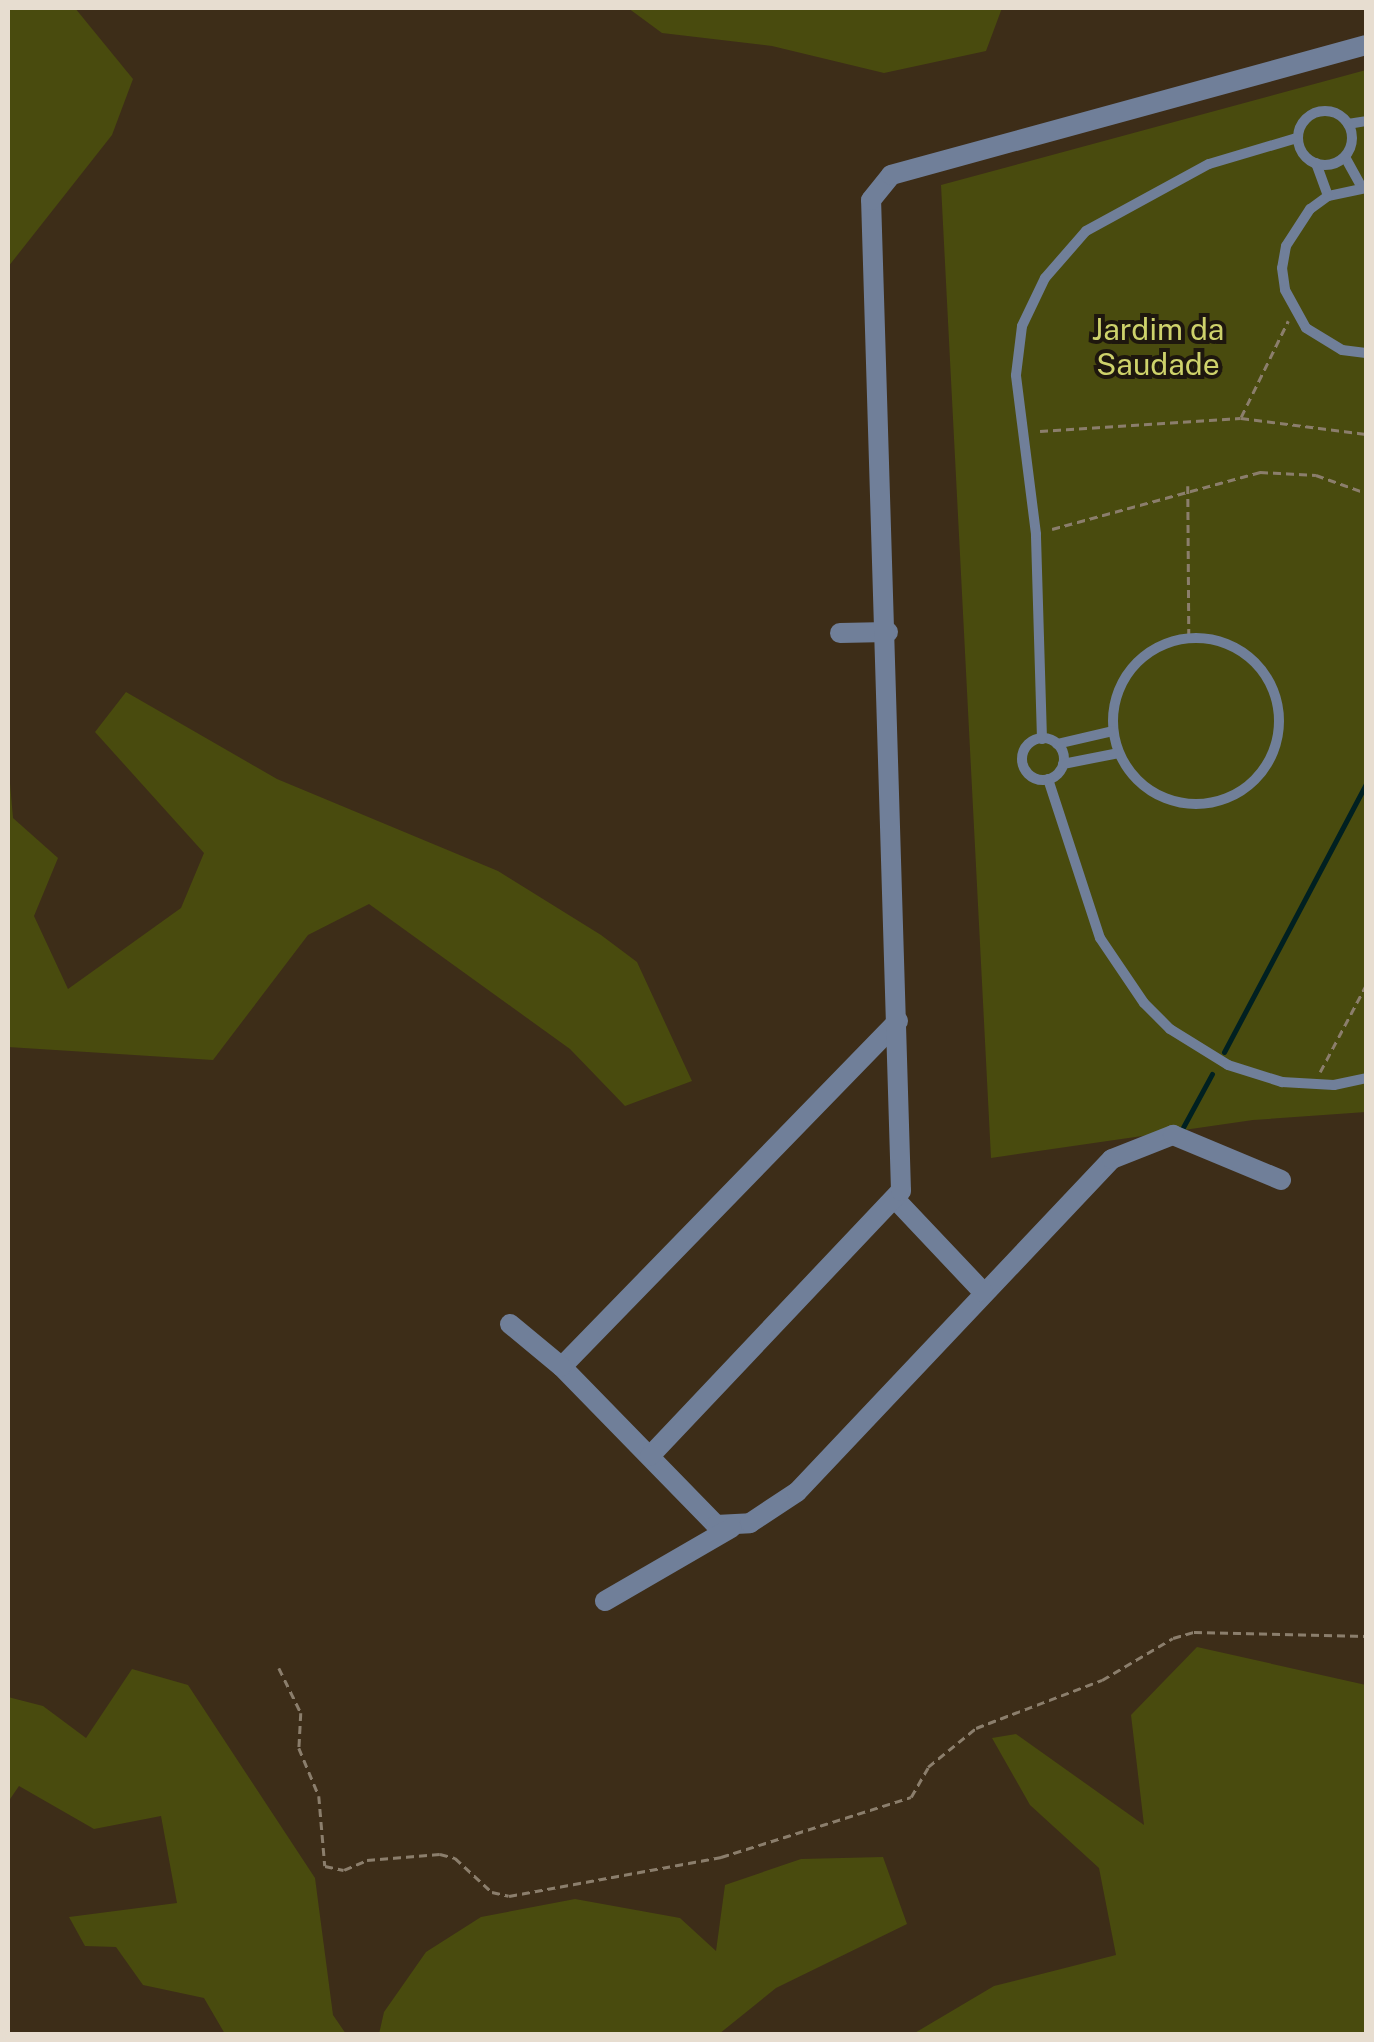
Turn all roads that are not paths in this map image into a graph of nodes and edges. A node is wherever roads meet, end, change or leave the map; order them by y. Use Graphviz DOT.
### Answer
graph roads {
  1 [pos="1366,45"];
  2 [pos="1366,121"];
  3 [pos="1348,124"];
  4 [pos="1297,138"];
  5 [pos="1345,157"];
  6 [pos="1316,163"];
  7 [pos="1364,188"];
  8 [pos="1328,196"];
  9 [pos="1366,354"];
  10 [pos="888,632"];
  11 [pos="840,633"];
  12 [pos="1113,731"];
  13 [pos="1042,738"];
  14 [pos="1057,744"];
  15 [pos="1119,753"];
  16 [pos="1063,764"];
  17 [pos="1048,779"];
  18 [pos="898,1022"];
  19 [pos="1366,1078"];
  20 [pos="1281,1180"];
  21 [pos="897,1200"];
  22 [pos="983,1292"];
  23 [pos="510,1324"];
  24 [pos="562,1366"];
  25 [pos="650,1456"];
  26 [pos="732,1528"];
  27 [pos="605,1601"];
  1 -- 10 [label="street"];
  2 -- 3 [label="lane"];
  3 -- 4 [label="lane"];
  3 -- 5 [label="lane"];
  4 -- 6 [label="lane"];
  4 -- 13 [label="lane"];
  5 -- 6 [label="lane"];
  5 -- 7 [label="lane"];
  6 -- 8 [label="lane"];
  7 -- 8 [label="lane"];
  8 -- 9 [label="lane"];
  10 -- 11 [label="street"];
  10 -- 18 [label="street"];
  12 -- 14 [label="lane"];
  12 -- 15 [label="lane"];
  12 -- 15 [label="lane"];
  13 -- 14 [label="lane"];
  13 -- 17 [label="lane"];
  14 -- 16 [label="lane"];
  15 -- 16 [label="lane"];
  16 -- 17 [label="lane"];
  17 -- 19 [label="lane"];
  18 -- 21 [label="street"];
  18 -- 24 [label="street"];
  20 -- 22 [label="street"];
  21 -- 22 [label="street"];
  21 -- 25 [label="street"];
  22 -- 26 [label="street"];
  23 -- 24 [label="street"];
  24 -- 25 [label="street"];
  25 -- 26 [label="street"];
  26 -- 27 [label="street"];
}
